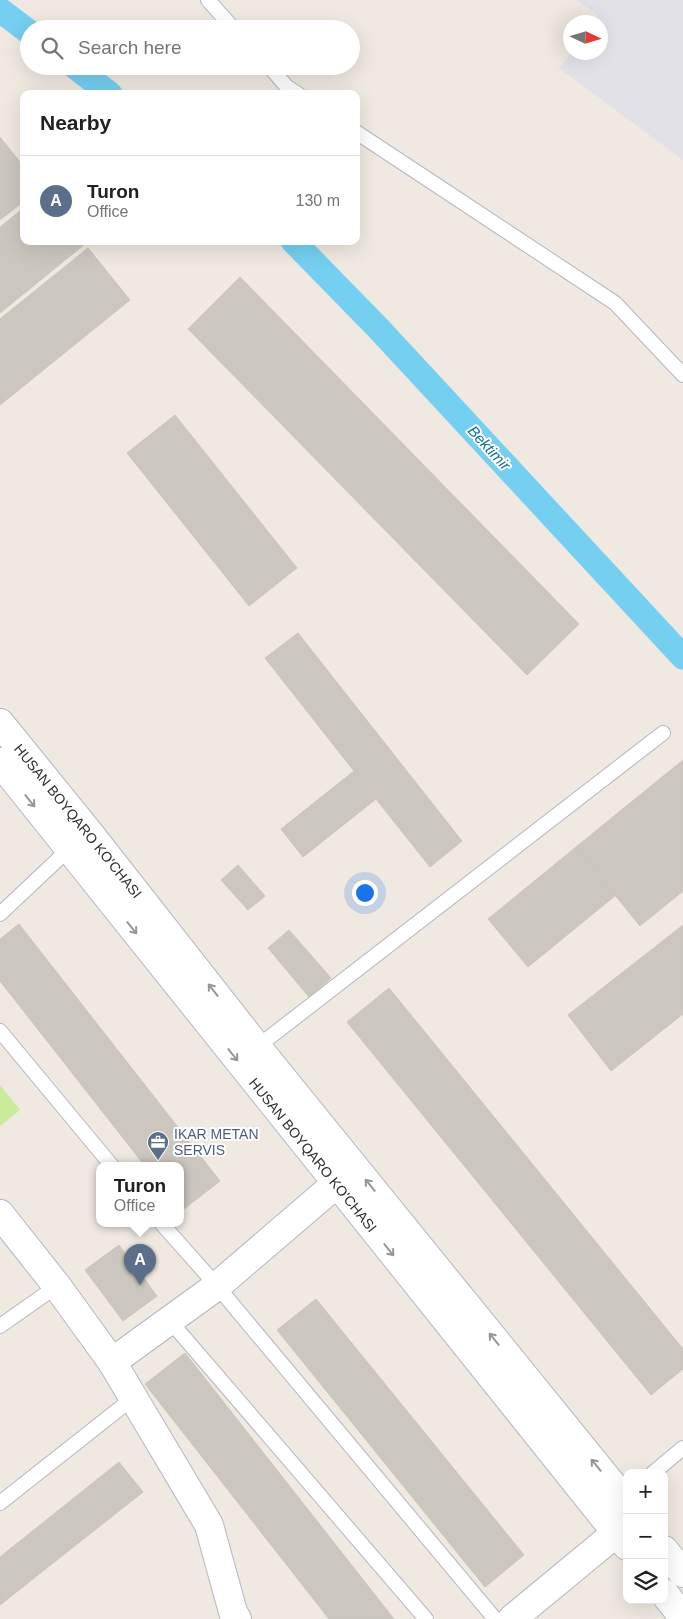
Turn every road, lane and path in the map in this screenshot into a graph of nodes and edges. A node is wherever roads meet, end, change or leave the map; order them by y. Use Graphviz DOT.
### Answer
graph roads {
  1 [pos="208,0"];
  2 [pos="226,20"];
  3 [pos="277,75"];
  4 [pos="292,90"];
  5 [pos="360,135"];
  6 [pos="683,375"];
  7 [pos="0,723"];
  8 [pos="663,733"];
  9 [pos="0,762"];
  10 [pos="80,841"];
  11 [pos="0,914"];
  12 [pos="0,1031"];
  13 [pos="258,1047"];
  14 [pos="109,1162"];
  15 [pos="336,1184"];
  16 [pos="0,1214"];
  17 [pos="165,1227"];
  18 [pos="57,1286"];
  19 [pos="217,1286"];
  20 [pos="170,1320"];
  21 [pos="0,1326"];
  22 [pos="112,1362"];
  23 [pos="134,1398"];
  24 [pos="683,1448"];
  25 [pos="658,1469"];
  26 [pos="0,1503"];
  27 [pos="623,1515"];
  28 [pos="623,1515"];
  29 [pos="623,1517"];
  30 [pos="668,1555"];
  31 [pos="683,1573"];
  32 [pos="668,1598"];
  33 [pos="683,1617"];
  34 [pos="237,1619"];
  35 [pos="426,1619"];
  36 [pos="495,1619"];
  37 [pos="512,1619"];
  1 -- 2 [label="lane"];
  3 -- 4 [label="lane"];
  5 -- 6 [label="lane"];
  7 -- 10 [label="main road, HUSAN BOYQARO KO'CHASI"];
  8 -- 13 [label="lane"];
  9 -- 10 [label="main road, HUSAN BOYQARO KO'CHASI, one-way"];
  10 -- 11 [label="lane"];
  13 -- 10 [label="main road, HUSAN BOYQARO KO'CHASI, one-way"];
  10 -- 15 [label="main road, HUSAN BOYQARO KO'CHASI, one-way"];
  12 -- 14 [label="lane"];
  27 -- 13 [label="main road, HUSAN BOYQARO KO'CHASI, one-way"];
  15 -- 19 [label="main road"];
  15 -- 28 [label="main road, HUSAN BOYQARO KO'CHASI, one-way"];
  16 -- 18 [label="main road"];
  17 -- 19 [label="lane"];
  18 -- 21 [label="lane"];
  18 -- 22 [label="main road"];
  19 -- 20 [label="main road"];
  19 -- 36 [label="lane"];
  20 -- 22 [label="main road"];
  20 -- 35 [label="lane"];
  22 -- 23 [label="main road"];
  23 -- 26 [label="lane"];
  23 -- 34 [label="main road"];
  24 -- 25 [label="lane"];
  29 -- 37 [label="main road"];
  30 -- 31 [label="main road"];
  32 -- 33 [label="main road"];
}
